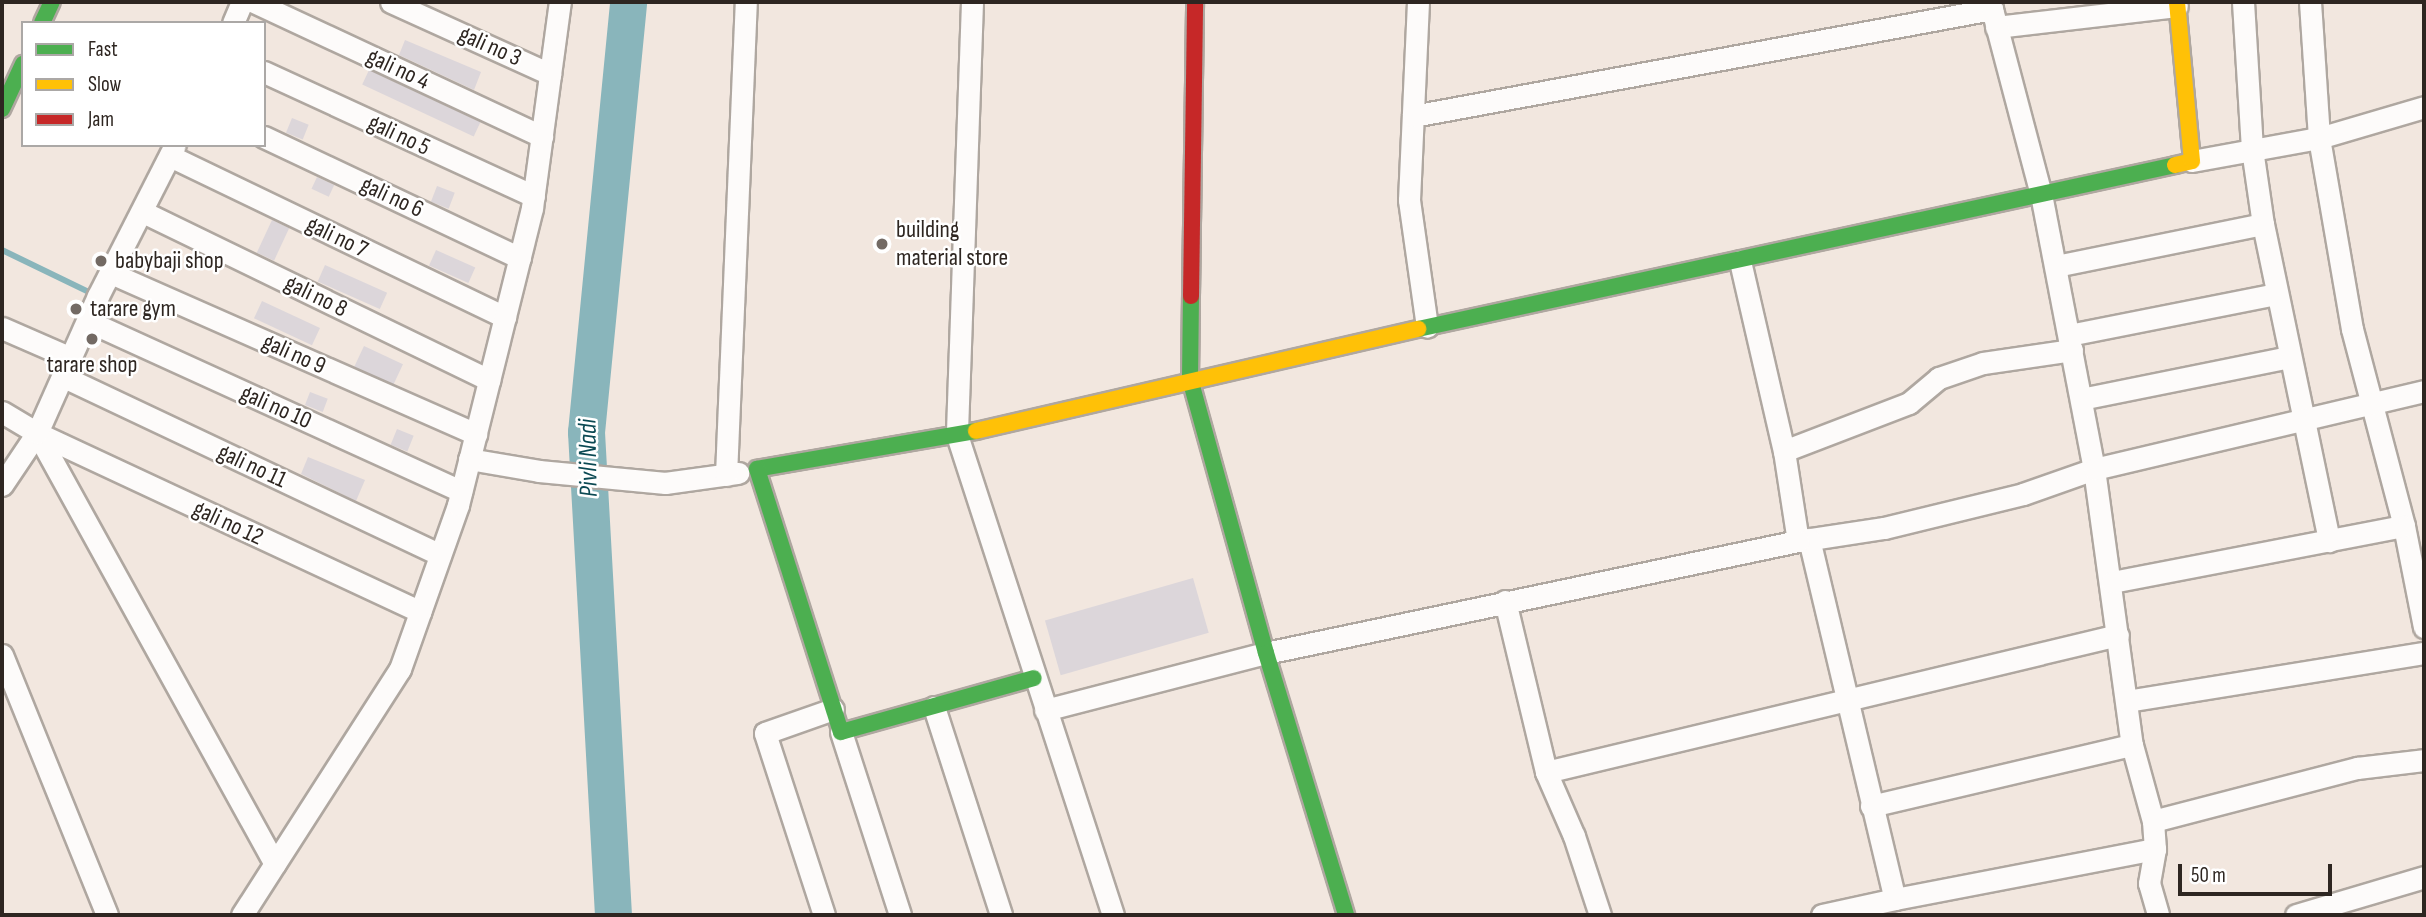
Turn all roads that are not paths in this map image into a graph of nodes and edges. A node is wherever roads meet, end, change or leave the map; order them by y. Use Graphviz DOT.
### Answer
graph roads {
  1 [pos="52,2"];
  2 [pos="242,2"];
  3 [pos="254,2"];
  4 [pos="391,2"];
  5 [pos="560,2"];
  6 [pos="746,2"];
  7 [pos="972,2"];
  8 [pos="1195,2"];
  9 [pos="1418,2"];
  10 [pos="2243,2"];
  11 [pos="2310,2"];
  12 [pos="2177,4"];
  13 [pos="1987,13"];
  14 [pos="43,21"];
  15 [pos="234,21"];
  16 [pos="21,68"];
  17 [pos="266,73"];
  18 [pos="550,74"];
  19 [pos="2424,107"];
  20 [pos="2,109"];
  21 [pos="1413,116"];
  22 [pos="542,136"];
  23 [pos="266,138"];
  24 [pos="2319,138"];
  25 [pos="2252,149"];
  26 [pos="172,151"];
  27 [pos="2192,161"];
  28 [pos="2041,194"];
  29 [pos="534,197"];
  30 [pos="143,212"];
  31 [pos="2263,224"];
  32 [pos="520,258"];
  33 [pos="1740,261"];
  34 [pos="2056,266"];
  35 [pos="113,274"];
  36 [pos="2276,294"];
  37 [pos="505,317"];
  38 [pos="90,322"];
  39 [pos="1427,327"];
  40 [pos="2,328"];
  41 [pos="2070,343"];
  42 [pos="2290,357"];
  43 [pos="67,367"];
  44 [pos="1190,379"];
  45 [pos="489,380"];
  46 [pos="2424,390"];
  47 [pos="2081,399"];
  48 [pos="2369,401"];
  49 [pos="2,412"];
  50 [pos="2301,417"];
  51 [pos="37,433"];
  52 [pos="475,434"];
  53 [pos="957,435"];
  54 [pos="1784,451"];
  55 [pos="469,459"];
  56 [pos="757,469"];
  57 [pos="2094,469"];
  58 [pos="726,475"];
  59 [pos="2,485"];
  60 [pos="461,491"];
  61 [pos="2404,526"];
  62 [pos="1804,540"];
  63 [pos="2329,541"];
  64 [pos="440,555"];
  65 [pos="2112,582"];
  66 [pos="1505,601"];
  67 [pos="420,612"];
  68 [pos="2424,627"];
  69 [pos="2118,635"];
  70 [pos="1266,653"];
  71 [pos="2424,653"];
  72 [pos="2,655"];
  73 [pos="1034,678"];
  74 [pos="1845,697"];
  75 [pos="2127,701"];
  76 [pos="934,707"];
  77 [pos="833,709"];
  78 [pos="1045,709"];
  79 [pos="841,732"];
  80 [pos="2132,745"];
  81 [pos="2424,760"];
  82 [pos="1546,772"];
  83 [pos="1871,806"];
  84 [pos="2153,821"];
  85 [pos="2155,849"];
  86 [pos="275,864"];
  87 [pos="2424,877"];
  88 [pos="1895,899"];
  89 [pos="107,915"];
  90 [pos="242,915"];
  91 [pos="824,915"];
  92 [pos="900,915"];
  93 [pos="1001,915"];
  94 [pos="1113,915"];
  95 [pos="1346,915"];
  96 [pos="1600,915"];
  97 [pos="1822,915"];
  98 [pos="2158,915"];
  99 [pos="2296,915"];
  1 -- 14 [label="street"];
  2 -- 15 [label="street"];
  3 -- 22 [label="street, gali no 4"];
  4 -- 18 [label="street, gali no 3"];
  5 -- 18 [label="street"];
  6 -- 58 [label="street"];
  7 -- 53 [label="street"];
  8 -- 44 [label="street"];
  9 -- 21 [label="street"];
  10 -- 25 [label="street"];
  11 -- 24 [label="street"];
  12 -- 13 [label="street"];
  12 -- 27 [label="street"];
  13 -- 21 [label="street"];
  13 -- 28 [label="street"];
  16 -- 20 [label="street"];
  17 -- 29 [label="street, gali no 5"];
  18 -- 22 [label="street"];
  19 -- 24 [label="street"];
  21 -- 39 [label="street"];
  22 -- 29 [label="street"];
  23 -- 32 [label="street, gali no 6"];
  24 -- 25 [label="street"];
  24 -- 48 [label="street"];
  25 -- 27 [label="street"];
  25 -- 31 [label="street"];
  26 -- 30 [label="street"];
  26 -- 37 [label="street, gali no 7"];
  27 -- 28 [label="street"];
  28 -- 33 [label="street"];
  28 -- 34 [label="street"];
  29 -- 32 [label="street"];
  30 -- 35 [label="street"];
  30 -- 45 [label="street, gali no 8"];
  31 -- 34 [label="street"];
  31 -- 36 [label="street"];
  32 -- 37 [label="street"];
  33 -- 39 [label="street"];
  33 -- 54 [label="street"];
  34 -- 41 [label="street"];
  35 -- 38 [label="street"];
  35 -- 52 [label="street, gali no 9"];
  36 -- 41 [label="street"];
  36 -- 42 [label="street"];
  37 -- 45 [label="street"];
  38 -- 43 [label="street"];
  38 -- 60 [label="street, gali no 10"];
  39 -- 44 [label="street"];
  40 -- 43 [label="street, gali no 11"];
  41 -- 47 [label="street"];
  41 -- 54 [label="street"];
  42 -- 47 [label="street"];
  42 -- 50 [label="street"];
  43 -- 51 [label="street"];
  43 -- 64 [label="street, gali no 11"];
  44 -- 53 [label="street"];
  44 -- 70 [label="street"];
  45 -- 52 [label="street"];
  46 -- 48 [label="street"];
  47 -- 57 [label="street"];
  48 -- 50 [label="street"];
  48 -- 61 [label="street"];
  49 -- 51 [label="street, gali no 12"];
  50 -- 57 [label="street"];
  50 -- 63 [label="street"];
  51 -- 59 [label="street"];
  51 -- 67 [label="street, gali no 12"];
  51 -- 86 [label="street"];
  52 -- 55 [label="street"];
  53 -- 56 [label="street"];
  53 -- 73 [label="street"];
  54 -- 62 [label="street"];
  55 -- 58 [label="street"];
  55 -- 60 [label="street"];
  56 -- 58 [label="street"];
  56 -- 77 [label="street"];
  57 -- 62 [label="street"];
  57 -- 65 [label="street"];
  60 -- 64 [label="street"];
  61 -- 63 [label="street"];
  61 -- 68 [label="street"];
  62 -- 66 [label="street"];
  62 -- 74 [label="street"];
  63 -- 65 [label="street"];
  64 -- 67 [label="street"];
  65 -- 69 [label="street"];
  66 -- 70 [label="street"];
  66 -- 82 [label="street"];
  67 -- 86 [label="street"];
  69 -- 74 [label="street"];
  69 -- 75 [label="street"];
  70 -- 78 [label="street"];
  70 -- 95 [label="street"];
  71 -- 75 [label="street"];
  72 -- 89 [label="street"];
  73 -- 76 [label="street"];
  73 -- 78 [label="street"];
  74 -- 82 [label="street"];
  74 -- 83 [label="street"];
  75 -- 80 [label="street"];
  76 -- 79 [label="street"];
  76 -- 93 [label="street"];
  77 -- 79 [label="street"];
  77 -- 91 [label="street"];
  78 -- 94 [label="street"];
  79 -- 92 [label="street"];
  80 -- 83 [label="street"];
  80 -- 84 [label="street"];
  81 -- 84 [label="street"];
  82 -- 96 [label="street"];
  83 -- 88 [label="street"];
  84 -- 85 [label="street"];
  85 -- 88 [label="street"];
  85 -- 98 [label="street"];
  86 -- 90 [label="street"];
  87 -- 99 [label="street"];
  88 -- 97 [label="street"];
}
